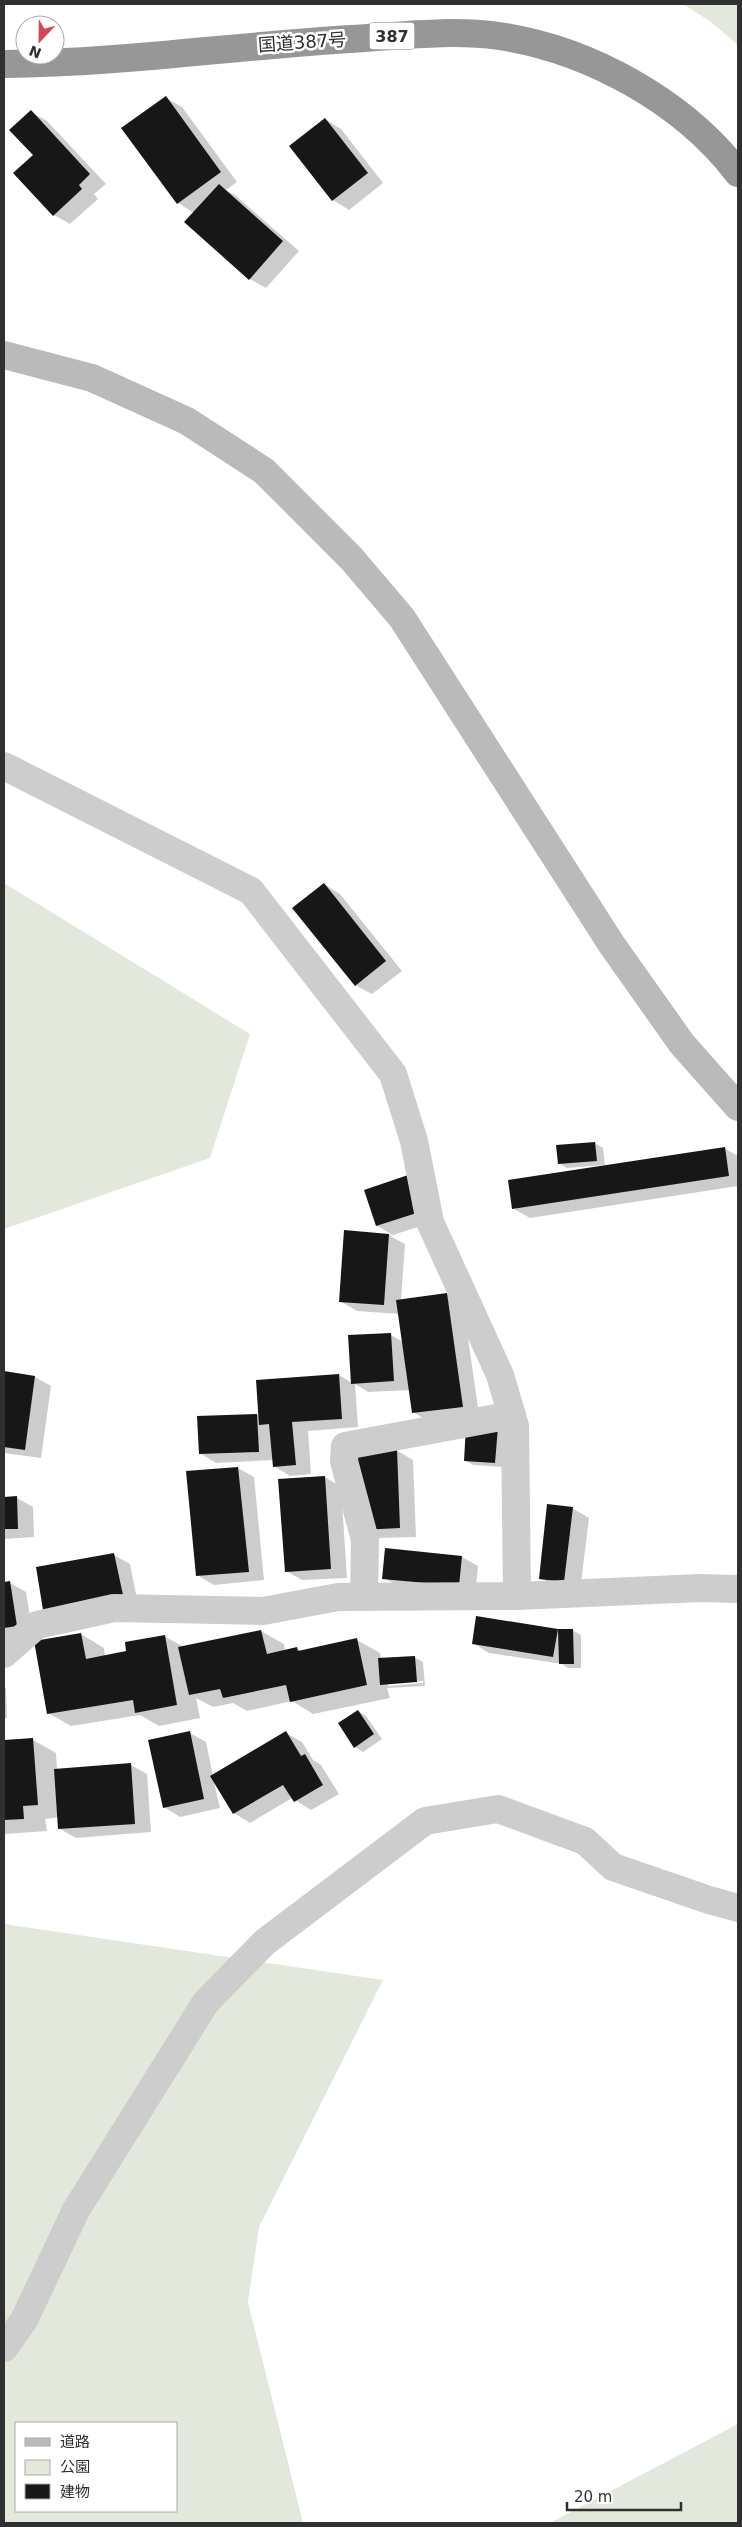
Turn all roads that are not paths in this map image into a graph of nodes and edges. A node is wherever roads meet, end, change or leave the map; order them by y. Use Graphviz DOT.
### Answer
graph roads {
  1 [pos="4,64"];
  2 [pos="738,173"];
  3 [pos="4,355"];
  4 [pos="4,766"];
  5 [pos="738,1107"];
  6 [pos="512,1416"];
  7 [pos="737,1590"];
  8 [pos="518,1596"];
  9 [pos="364,1597"];
  10 [pos="4,1654"];
  11 [pos="738,1908"];
  12 [pos="4,2348"];
  1 -- 2 [label="highway, 国道387号 / 387"];
  3 -- 5 [label="street"];
  4 -- 6 [label="street"];
  6 -- 8 [label="street"];
  6 -- 9 [label="street"];
  7 -- 8 [label="street"];
  8 -- 9 [label="street"];
  9 -- 10 [label="street"];
  11 -- 12 [label="street"];
}
